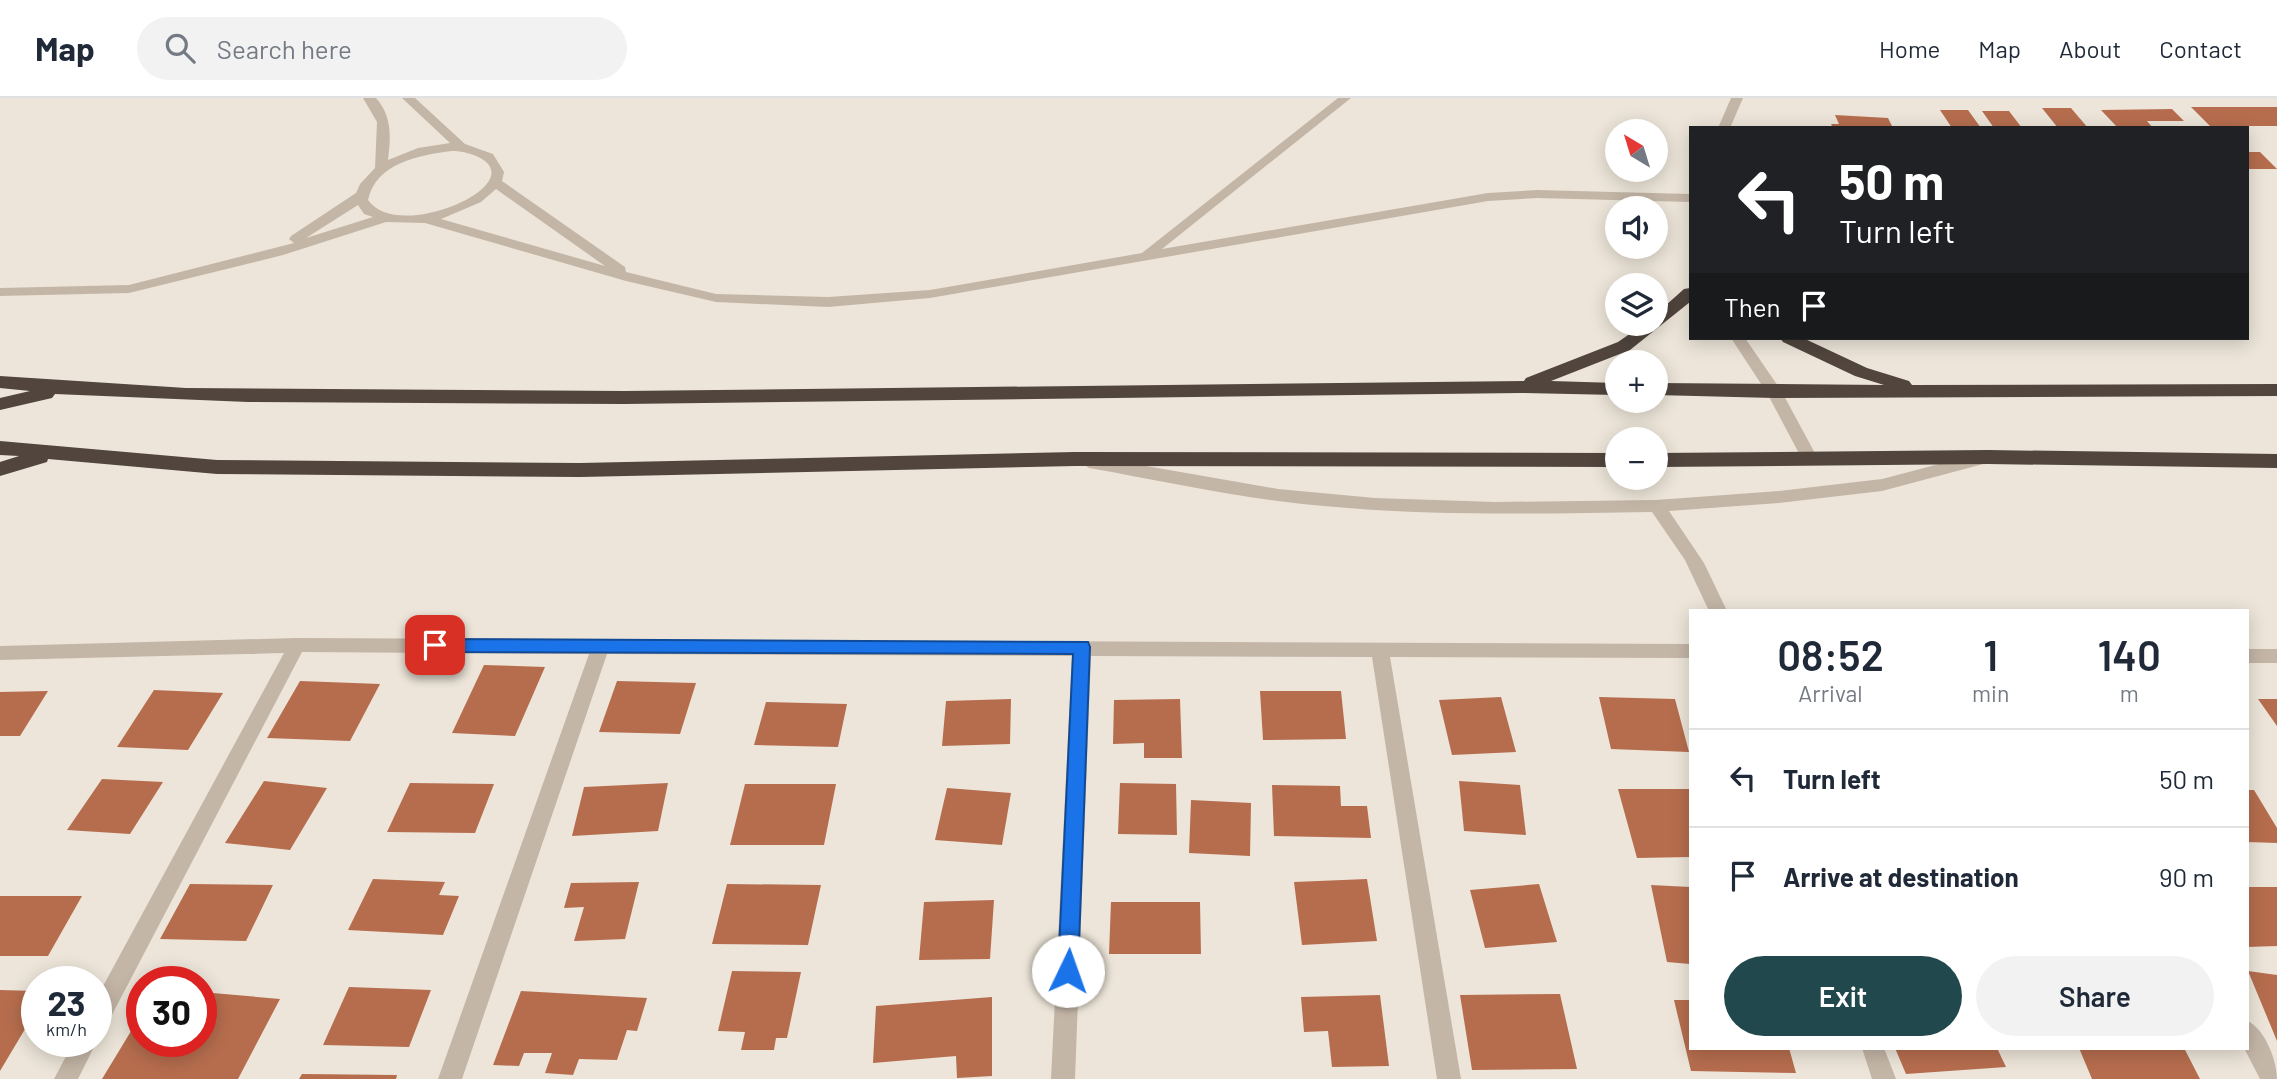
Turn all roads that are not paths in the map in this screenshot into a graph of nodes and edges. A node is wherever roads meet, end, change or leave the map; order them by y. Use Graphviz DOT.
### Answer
graph roads {
  1 [pos="369,98"];
  2 [pos="408,98"];
  3 [pos="1345,98"];
  4 [pos="1737,98"];
  5 [pos="1725,126"];
  6 [pos="461,147"];
  7 [pos="381,168"];
  8 [pos="494,181"];
  9 [pos="361,196"];
  10 [pos="1689,198"];
  11 [pos="384,218"];
  12 [pos="426,219"];
  13 [pos="1147,256"];
  14 [pos="258,257"];
  15 [pos="631,278"];
  16 [pos="0,292"];
  17 [pos="1689,294"];
  18 [pos="1668,312"];
  19 [pos="1637,336"];
  20 [pos="1739,340"];
  21 [pos="1793,340"];
  22 [pos="0,382"];
  23 [pos="1521,387"];
  24 [pos="1605,388"];
  25 [pos="1668,389"];
  26 [pos="71,390"];
  27 [pos="2277,390"];
  28 [pos="1921,391"];
  29 [pos="1773,392"];
  30 [pos="0,404"];
  31 [pos="0,448"];
  32 [pos="49,455"];
  33 [pos="1809,457"];
  34 [pos="1988,457"];
  35 [pos="1075,459"];
  36 [pos="1605,460"];
  37 [pos="1668,460"];
  38 [pos="2277,461"];
  39 [pos="0,469"];
  40 [pos="1656,506"];
  41 [pos="1717,609"];
  42 [pos="297,645"];
  43 [pos="601,646"];
  44 [pos="1082,647"];
  45 [pos="1380,650"];
  46 [pos="1689,651"];
  47 [pos="0,653"];
  48 [pos="2249,656"];
  49 [pos="2277,656"];
  50 [pos="112,992"];
  51 [pos="2249,1036"];
  52 [pos="1874,1050"];
  53 [pos="78,1057"];
  54 [pos="66,1079"];
  55 [pos="450,1079"];
  56 [pos="1063,1079"];
  57 [pos="1449,1079"];
  58 [pos="1884,1079"];
  59 [pos="2273,1079"];
  1 -- 7 [label="street"];
  2 -- 6 [label="street"];
  3 -- 13 [label="street"];
  4 -- 5 [label="street"];
  6 -- 7 [label="street"];
  6 -- 8 [label="street"];
  7 -- 9 [label="street"];
  8 -- 12 [label="street"];
  8 -- 15 [label="street"];
  9 -- 11 [label="street"];
  9 -- 14 [label="street"];
  10 -- 13 [label="street"];
  11 -- 12 [label="street"];
  11 -- 14 [label="street"];
  12 -- 15 [label="street"];
  13 -- 15 [label="street"];
  14 -- 16 [label="street"];
  17 -- 18 [label="highway"];
  19 -- 23 [label="highway"];
  20 -- 29 [label="street"];
  21 -- 28 [label="highway"];
  22 -- 26 [label="highway"];
  23 -- 24 [label="highway"];
  23 -- 26 [label="highway"];
  25 -- 29 [label="highway"];
  26 -- 30 [label="highway"];
  27 -- 28 [label="highway"];
  28 -- 29 [label="highway"];
  29 -- 33 [label="street"];
  31 -- 32 [label="highway"];
  32 -- 35 [label="highway"];
  32 -- 39 [label="highway"];
  33 -- 34 [label="highway"];
  33 -- 37 [label="highway"];
  34 -- 38 [label="highway"];
  34 -- 40 [label="street"];
  35 -- 36 [label="highway"];
  35 -- 40 [label="street"];
  40 -- 41 [label="street"];
  42 -- 43 [label="street"];
  42 -- 47 [label="street"];
  42 -- 50 [label="street"];
  43 -- 44 [label="street"];
  43 -- 55 [label="street"];
  44 -- 45 [label="street"];
  44 -- 56 [label="street"];
  45 -- 46 [label="street"];
  45 -- 57 [label="street"];
  48 -- 49 [label="street"];
  51 -- 59 [label="street"];
  52 -- 58 [label="street"];
  53 -- 54 [label="street"];
}
